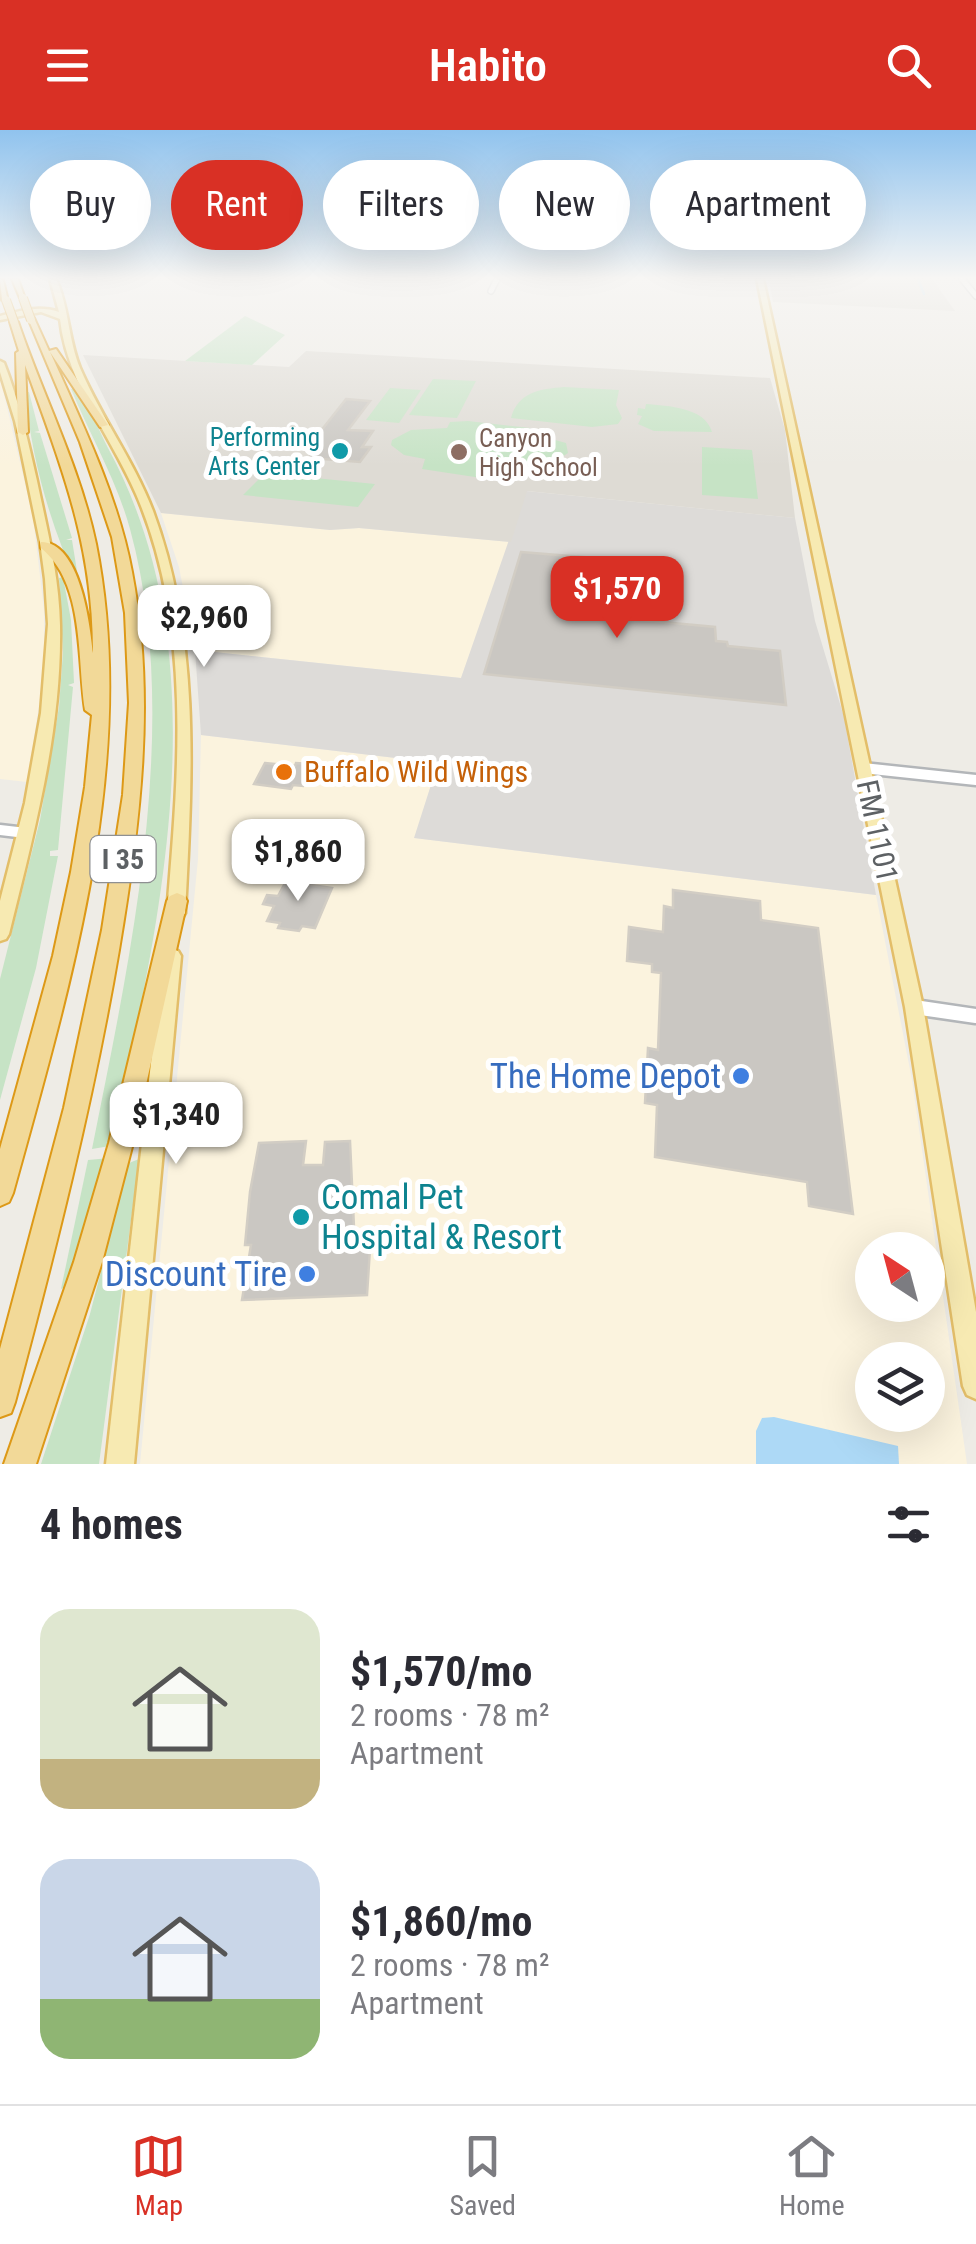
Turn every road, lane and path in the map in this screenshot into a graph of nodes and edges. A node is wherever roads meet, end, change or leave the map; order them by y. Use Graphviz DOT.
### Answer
graph roads {
  1 [pos="68,341"];
  2 [pos="773,341"];
  3 [pos="31,344"];
  4 [pos="0,363"];
  5 [pos="103,425"];
  6 [pos="22,432"];
  7 [pos="46,546"];
  8 [pos="98,735"];
  9 [pos="864,768"];
  10 [pos="976,780"];
  11 [pos="0,830"];
  12 [pos="26,833"];
  13 [pos="177,901"];
  14 [pos="0,934"];
  15 [pos="914,1007"];
  16 [pos="976,1016"];
  17 [pos="0,1193"];
  18 [pos="976,1386"];
  19 [pos="0,1402"];
  20 [pos="20,1464"];
  21 [pos="120,1464"];
  1 -- 5 [label="main road"];
  2 -- 9 [label="main road, FM 1101 / FM 1101"];
  3 -- 5 [label="highway"];
  3 -- 6 [label="highway"];
  3 -- 8 [label="highway, I 35"];
  3 -- 19 [label="highway, I 35"];
  4 -- 6 [label="main road"];
  5 -- 13 [label="main road"];
  6 -- 7 [label="main road"];
  7 -- 8 [label="highway"];
  7 -- 12 [label="main road"];
  8 -- 17 [label="highway, I 35"];
  9 -- 10 [label="street"];
  9 -- 15 [label="main road, FM 1101 / FM 1101"];
  11 -- 12 [label="street"];
  12 -- 14 [label="main road"];
  13 -- 20 [label="highway"];
  13 -- 21 [label="main road"];
  15 -- 16 [label="street"];
  15 -- 18 [label="main road, FM 1101 / FM 1101"];
}
